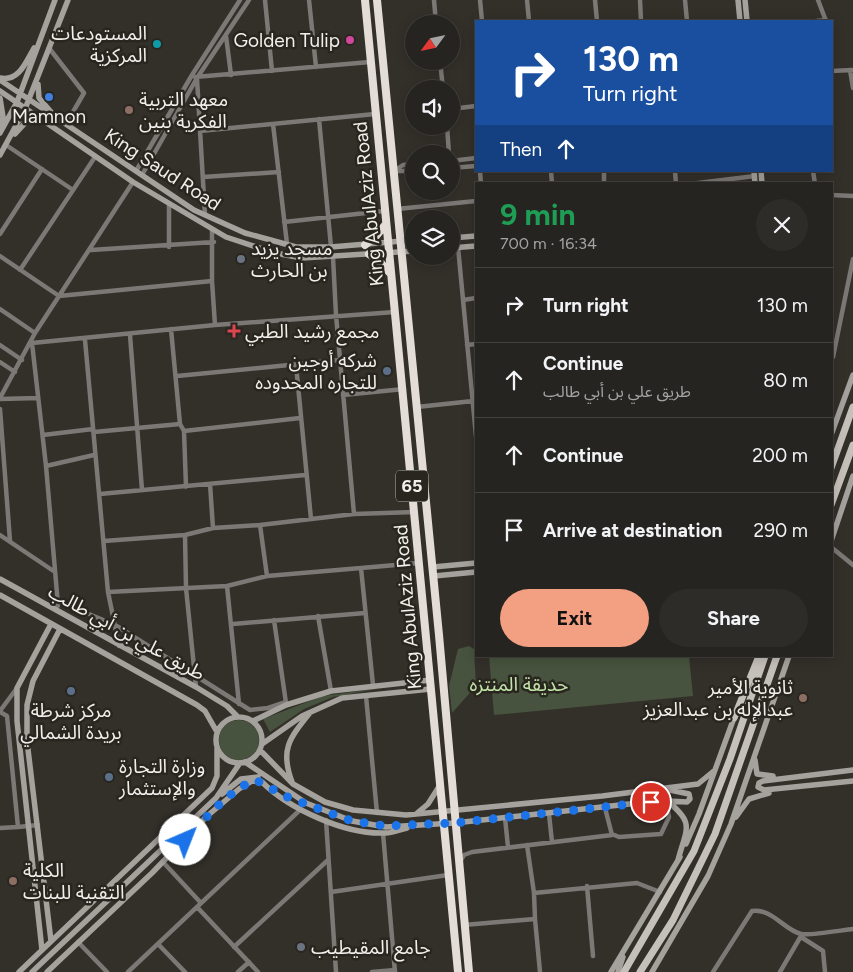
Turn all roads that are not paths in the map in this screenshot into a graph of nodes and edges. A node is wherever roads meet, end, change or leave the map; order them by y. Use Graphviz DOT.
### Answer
graph roads {
  1 [pos="55,0"];
  2 [pos="68,0"];
  3 [pos="240,0"];
  4 [pos="249,0"];
  5 [pos="265,0"];
  6 [pos="309,0"];
  7 [pos="364,0"];
  8 [pos="377,0"];
  9 [pos="434,0"];
  10 [pos="480,0"];
  11 [pos="527,0"];
  12 [pos="595,0"];
  13 [pos="640,0"];
  14 [pos="685,0"];
  15 [pos="738,0"];
  16 [pos="745,0"];
  17 [pos="818,0"];
  18 [pos="435,15"];
  19 [pos="482,20"];
  20 [pos="529,20"];
  21 [pos="597,20"];
  22 [pos="642,20"];
  23 [pos="687,20"];
  24 [pos="740,20"];
  25 [pos="747,20"];
  26 [pos="826,20"];
  27 [pos="44,31"];
  28 [pos="226,36"];
  29 [pos="49,48"];
  30 [pos="370,62"];
  31 [pos="316,67"];
  32 [pos="41,70"];
  33 [pos="852,70"];
  34 [pos="272,71"];
  35 [pos="833,71"];
  36 [pos="231,75"];
  37 [pos="195,76"];
  38 [pos="0,79"];
  39 [pos="853,88"];
  40 [pos="0,91"];
  41 [pos="20,93"];
  42 [pos="0,98"];
  43 [pos="28,101"];
  44 [pos="17,102"];
  45 [pos="475,106"];
  46 [pos="460,107"];
  47 [pos="25,109"];
  48 [pos="375,114"];
  49 [pos="319,119"];
  50 [pos="64,123"];
  51 [pos="47,124"];
  52 [pos="273,124"];
  53 [pos="0,126"];
  54 [pos="200,131"];
  55 [pos="0,133"];
  56 [pos="6,144"];
  57 [pos="0,154"];
  58 [pos="94,157"];
  59 [pos="475,158"];
  60 [pos="460,160"];
  61 [pos="405,165"];
  62 [pos="475,166"];
  63 [pos="460,167"];
  64 [pos="42,169"];
  65 [pos="394,170"];
  66 [pos="405,171"];
  67 [pos="279,172"];
  68 [pos="139,173"];
  69 [pos="754,174"];
  70 [pos="203,177"];
  71 [pos="133,182"];
  72 [pos="703,182"];
  73 [pos="73,190"];
  74 [pos="833,195"];
  75 [pos="853,196"];
  76 [pos="475,201"];
  77 [pos="169,204"];
  78 [pos="397,209"];
  79 [pos="384,211"];
  80 [pos="205,215"];
  81 [pos="329,218"];
  82 [pos="284,222"];
  83 [pos="386,224"];
  84 [pos="212,230"];
  85 [pos="0,234"];
  86 [pos="475,236"];
  87 [pos="460,237"];
  88 [pos="400,241"];
  89 [pos="405,241"];
  90 [pos="214,242"];
  91 [pos="388,242"];
  92 [pos="287,244"];
  93 [pos="365,245"];
  94 [pos="475,246"];
  95 [pos="169,247"];
  96 [pos="331,247"];
  97 [pos="460,247"];
  98 [pos="91,250"];
  99 [pos="389,252"];
  100 [pos="402,252"];
  101 [pos="405,252"];
  102 [pos="368,254"];
  103 [pos="0,256"];
  104 [pos="334,257"];
  105 [pos="853,259"];
  106 [pos="457,265"];
  107 [pos="20,270"];
  108 [pos="391,275"];
  109 [pos="212,281"];
  110 [pos="60,296"];
  111 [pos="475,298"];
  112 [pos="463,300"];
  113 [pos="0,309"];
  114 [pos="395,312"];
  115 [pos="336,315"];
  116 [pos="215,325"];
  117 [pos="171,329"];
  118 [pos="36,333"];
  119 [pos="130,335"];
  120 [pos="85,340"];
  121 [pos="32,343"];
  122 [pos="475,344"];
  123 [pos="0,345"];
  124 [pos="467,345"];
  125 [pos="833,354"];
  126 [pos="22,360"];
  127 [pos="340,360"];
  128 [pos="0,362"];
  129 [pos="296,365"];
  130 [pos="15,372"];
  131 [pos="853,375"];
  132 [pos="177,376"];
  133 [pos="404,389"];
  134 [pos="344,395"];
  135 [pos="0,398"];
  136 [pos="38,398"];
  137 [pos="473,401"];
  138 [pos="417,406"];
  139 [pos="853,407"];
  140 [pos="0,409"];
  141 [pos="475,416"];
  142 [pos="300,418"];
  143 [pos="180,424"];
  144 [pos="139,427"];
  145 [pos="833,428"];
  146 [pos="94,431"];
  147 [pos="184,431"];
  148 [pos="43,435"];
  149 [pos="852,447"];
  150 [pos="94,455"];
  151 [pos="833,462"];
  152 [pos="46,466"];
  153 [pos="305,475"];
  154 [pos="2,476"];
  155 [pos="853,476"];
  156 [pos="210,484"];
  157 [pos="186,487"];
  158 [pos="142,490"];
  159 [pos="100,494"];
  160 [pos="833,499"];
  161 [pos="415,512"];
  162 [pos="354,514"];
  163 [pos="310,519"];
  164 [pos="260,525"];
  165 [pos="213,528"];
  166 [pos="185,534"];
  167 [pos="0,535"];
  168 [pos="833,535"];
  169 [pos="104,541"];
  170 [pos="10,542"];
  171 [pos="833,548"];
  172 [pos="419,563"];
  173 [pos="475,563"];
  174 [pos="853,566"];
  175 [pos="433,567"];
  176 [pos="361,568"];
  177 [pos="55,572"];
  178 [pos="475,572"];
  179 [pos="267,576"];
  180 [pos="434,576"];
  181 [pos="0,579"];
  182 [pos="227,586"];
  183 [pos="186,588"];
  184 [pos="108,592"];
  185 [pos="0,595"];
  186 [pos="58,601"];
  187 [pos="56,610"];
  188 [pos="365,613"];
  189 [pos="318,616"];
  190 [pos="274,620"];
  191 [pos="51,624"];
  192 [pos="233,624"];
  193 [pos="115,625"];
  194 [pos="60,628"];
  195 [pos="119,646"];
  196 [pos="757,657"];
  197 [pos="765,657"];
  198 [pos="777,657"];
  199 [pos="789,657"];
  200 [pos="194,674"];
  201 [pos="431,680"];
  202 [pos="373,685"];
  203 [pos="196,687"];
  204 [pos="17,688"];
  205 [pos="431,689"];
  206 [pos="331,691"];
  207 [pos="366,696"];
  208 [pos="239,704"];
  209 [pos="286,704"];
  210 [pos="0,711"];
  211 [pos="310,712"];
  212 [pos="237,716"];
  213 [pos="734,718"];
  214 [pos="253,721"];
  215 [pos="17,728"];
  216 [pos="8,729"];
  217 [pos="217,732"];
  218 [pos="19,741"];
  219 [pos="27,741"];
  220 [pos="9,743"];
  221 [pos="261,747"];
  222 [pos="218,748"];
  223 [pos="756,752"];
  224 [pos="242,763"];
  225 [pos="715,770"];
  226 [pos="853,770"];
  227 [pos="785,777"];
  228 [pos="853,781"];
  229 [pos="262,782"];
  230 [pos="274,784"];
  231 [pos="292,784"];
  232 [pos="440,786"];
  233 [pos="793,787"];
  234 [pos="662,789"];
  235 [pos="216,798"];
  236 [pos="666,800"];
  237 [pos="306,803"];
  238 [pos="605,808"];
  239 [pos="301,809"];
  240 [pos="453,810"];
  241 [pos="442,811"];
  242 [pos="377,813"];
  243 [pos="416,814"];
  244 [pos="549,814"];
  245 [pos="505,818"];
  246 [pos="326,820"];
  247 [pos="352,821"];
  248 [pos="444,822"];
  249 [pos="454,823"];
  250 [pos="419,824"];
  251 [pos="731,824"];
  252 [pos="38,825"];
  253 [pos="28,826"];
  254 [pos="18,827"];
  255 [pos="0,828"];
  256 [pos="366,831"];
  257 [pos="383,833"];
  258 [pos="612,834"];
  259 [pos="552,842"];
  260 [pos="527,845"];
  261 [pos="508,847"];
  262 [pos="328,860"];
  263 [pos="678,860"];
  264 [pos="164,862"];
  265 [pos="458,865"];
  266 [pos="448,875"];
  267 [pos="127,882"];
  268 [pos="388,883"];
  269 [pos="588,886"];
  270 [pos="331,892"];
  271 [pos="660,892"];
  272 [pos="534,893"];
  273 [pos="124,900"];
  274 [pos="199,905"];
  275 [pos="535,919"];
  276 [pos="464,925"];
  277 [pos="853,928"];
  278 [pos="801,936"];
  279 [pos="51,941"];
  280 [pos="78,942"];
  281 [pos="158,944"];
  282 [pos="234,946"];
  283 [pos="627,946"];
  284 [pos="42,950"];
  285 [pos="593,956"];
  286 [pos="249,962"];
  287 [pos="395,971"];
  288 [pos="656,971"];
  289 [pos="19,972"];
  290 [pos="32,972"];
  291 [pos="47,972"];
  292 [pos="107,972"];
  293 [pos="128,972"];
  294 [pos="185,972"];
  295 [pos="238,972"];
  296 [pos="258,972"];
  297 [pos="336,972"];
  298 [pos="372,972"];
  299 [pos="458,972"];
  300 [pos="469,972"];
  301 [pos="540,972"];
  302 [pos="611,972"];
  303 [pos="618,972"];
  304 [pos="624,972"];
  305 [pos="640,972"];
  306 [pos="712,972"];
  307 [pos="780,972"];
  308 [pos="826,972"];
  1 -- 27 [label="main road"];
  2 -- 29 [label="main road"];
  3 -- 37 [label="street"];
  4 -- 28 [label="street"];
  5 -- 34 [label="street"];
  6 -- 31 [label="street"];
  7 -- 30 [label="highway, King AbulAziz Road / 65"];
  8 -- 65 [label="highway, King AbulAziz Road / 65"];
  9 -- 18 [label="street"];
  10 -- 19 [label="street"];
  11 -- 20 [label="street"];
  12 -- 21 [label="street"];
  13 -- 22 [label="street"];
  14 -- 23 [label="street"];
  15 -- 24 [label="main road"];
  16 -- 25 [label="main road"];
  17 -- 26 [label="street"];
  27 -- 38 [label="main road"];
  27 -- 41 [label="main road"];
  28 -- 36 [label="street"];
  28 -- 37 [label="street"];
  29 -- 32 [label="main road"];
  29 -- 50 [label="street"];
  30 -- 31 [label="street"];
  30 -- 48 [label="highway, King AbulAziz Road / 65"];
  31 -- 34 [label="street"];
  32 -- 43 [label="main road"];
  32 -- 50 [label="main road"];
  33 -- 35 [label="street"];
  33 -- 39 [label="street"];
  34 -- 36 [label="street"];
  36 -- 37 [label="street"];
  37 -- 54 [label="street"];
  37 -- 68 [label="street"];
  38 -- 41 [label="main road, King Saud Road"];
  40 -- 44 [label="main road, King Saud Road"];
  41 -- 43 [label="main road, King Saud Road"];
  41 -- 44 [label="main road"];
  42 -- 53 [label="main road"];
  43 -- 47 [label="main road"];
  43 -- 50 [label="main road, King Saud Road"];
  44 -- 47 [label="main road, King Saud Road"];
  44 -- 55 [label="main road"];
  45 -- 46 [label="street"];
  47 -- 51 [label="main road, King Saud Road"];
  47 -- 56 [label="main road"];
  48 -- 49 [label="street"];
  48 -- 79 [label="highway, King AbulAziz Road / 65"];
  49 -- 52 [label="street"];
  49 -- 81 [label="street"];
  50 -- 68 [label="main road, King Saud Road"];
  51 -- 56 [label="main road"];
  51 -- 58 [label="main road, King Saud Road"];
  52 -- 54 [label="street"];
  52 -- 67 [label="street"];
  54 -- 70 [label="street"];
  56 -- 57 [label="main road"];
  56 -- 64 [label="street"];
  58 -- 71 [label="main road, King Saud Road"];
  58 -- 73 [label="street"];
  59 -- 60 [label="street"];
  61 -- 65 [label="street"];
  62 -- 63 [label="street"];
  64 -- 73 [label="street"];
  64 -- 85 [label="street"];
  65 -- 66 [label="street"];
  65 -- 78 [label="highway, King AbulAziz Road / 65"];
  67 -- 70 [label="street"];
  67 -- 82 [label="street"];
  68 -- 80 [label="main road, King Saud Road"];
  69 -- 72 [label="street"];
  70 -- 80 [label="street"];
  71 -- 77 [label="main road, King Saud Road"];
  71 -- 98 [label="street"];
  73 -- 107 [label="street"];
  74 -- 75 [label="street"];
  76 -- 78 [label="street"];
  77 -- 84 [label="main road, King Saud Road"];
  77 -- 95 [label="street"];
  78 -- 88 [label="highway, King AbulAziz Road / 65"];
  79 -- 81 [label="street"];
  79 -- 83 [label="highway, King AbulAziz Road / 65"];
  80 -- 92 [label="main road, King Saud Road"];
  81 -- 82 [label="street"];
  81 -- 96 [label="street"];
  82 -- 92 [label="street"];
  83 -- 91 [label="highway, King AbulAziz Road / 65"];
  83 -- 93 [label="highway"];
  84 -- 90 [label="street"];
  84 -- 104 [label="main road, King Saud Road"];
  86 -- 87 [label="main road"];
  88 -- 89 [label="main road, King Saud Road"];
  88 -- 91 [label="main road, King Saud Road"];
  88 -- 100 [label="highway, King AbulAziz Road / 65"];
  90 -- 95 [label="street"];
  90 -- 109 [label="street"];
  91 -- 93 [label="main road, King Saud Road"];
  91 -- 99 [label="highway, King AbulAziz Road / 65"];
  92 -- 96 [label="main road, King Saud Road"];
  93 -- 96 [label="main road, King Saud Road"];
  94 -- 97 [label="main road"];
  95 -- 98 [label="street"];
  98 -- 110 [label="street"];
  99 -- 100 [label="main road, King Saud Road"];
  99 -- 102 [label="main road, King Saud Road"];
  99 -- 108 [label="highway, King AbulAziz Road / 65"];
  100 -- 101 [label="main road, King Saud Road"];
  100 -- 138 [label="highway, King AbulAziz Road / 65"];
  102 -- 104 [label="main road, King Saud Road"];
  102 -- 108 [label="highway"];
  103 -- 107 [label="street"];
  104 -- 115 [label="street"];
  105 -- 125 [label="street"];
  106 -- 112 [label="street"];
  107 -- 110 [label="street"];
  108 -- 114 [label="highway, King AbulAziz Road / 65"];
  109 -- 110 [label="street"];
  109 -- 116 [label="street"];
  110 -- 118 [label="street"];
  111 -- 112 [label="street"];
  112 -- 124 [label="street"];
  113 -- 118 [label="street"];
  114 -- 115 [label="street"];
  114 -- 133 [label="highway, King AbulAziz Road / 65"];
  115 -- 116 [label="street"];
  115 -- 127 [label="street"];
  116 -- 117 [label="street"];
  117 -- 119 [label="street"];
  117 -- 132 [label="street"];
  118 -- 121 [label="street"];
  119 -- 120 [label="street"];
  119 -- 144 [label="street"];
  120 -- 121 [label="street"];
  120 -- 146 [label="street"];
  121 -- 126 [label="street"];
  121 -- 136 [label="street"];
  122 -- 124 [label="street"];
  123 -- 126 [label="street"];
  124 -- 137 [label="street"];
  126 -- 130 [label="street"];
  127 -- 129 [label="street"];
  127 -- 134 [label="street"];
  128 -- 130 [label="street"];
  129 -- 132 [label="street"];
  129 -- 142 [label="street"];
  130 -- 135 [label="street"];
  131 -- 145 [label="main road"];
  132 -- 143 [label="street"];
  133 -- 134 [label="street"];
  133 -- 161 [label="highway, King AbulAziz Road / 65"];
  134 -- 162 [label="street"];
  135 -- 136 [label="street"];
  136 -- 148 [label="street"];
  137 -- 138 [label="street"];
  137 -- 141 [label="street"];
  138 -- 175 [label="highway, King AbulAziz Road / 65"];
  139 -- 151 [label="main road"];
  140 -- 154 [label="street"];
  142 -- 147 [label="street"];
  142 -- 153 [label="street"];
  143 -- 144 [label="street"];
  143 -- 147 [label="street"];
  144 -- 146 [label="street"];
  144 -- 158 [label="street"];
  146 -- 148 [label="street"];
  146 -- 150 [label="street"];
  147 -- 157 [label="street"];
  148 -- 152 [label="street"];
  149 -- 160 [label="main road"];
  150 -- 152 [label="street"];
  150 -- 159 [label="street"];
  152 -- 177 [label="street"];
  153 -- 156 [label="street"];
  153 -- 163 [label="street"];
  154 -- 170 [label="street"];
  155 -- 168 [label="main road"];
  156 -- 157 [label="street"];
  156 -- 165 [label="street"];
  157 -- 158 [label="street"];
  158 -- 159 [label="street"];
  159 -- 169 [label="street"];
  161 -- 162 [label="street"];
  161 -- 172 [label="highway, King AbulAziz Road / 65"];
  162 -- 163 [label="street"];
  163 -- 164 [label="street"];
  164 -- 165 [label="street"];
  164 -- 179 [label="street"];
  165 -- 166 [label="street"];
  166 -- 169 [label="street"];
  166 -- 183 [label="street"];
  167 -- 170 [label="street"];
  169 -- 184 [label="street"];
  170 -- 177 [label="street"];
  171 -- 174 [label="street"];
  172 -- 176 [label="street"];
  172 -- 201 [label="highway, King AbulAziz Road / 65"];
  173 -- 175 [label="main road"];
  175 -- 180 [label="highway, King AbulAziz Road / 65"];
  176 -- 179 [label="street"];
  176 -- 188 [label="street"];
  177 -- 186 [label="street"];
  178 -- 180 [label="main road"];
  179 -- 182 [label="street"];
  180 -- 240 [label="highway, King AbulAziz Road / 65"];
  181 -- 187 [label="main road, طريق علي بن أبي طالب"];
  182 -- 183 [label="street"];
  182 -- 192 [label="street"];
  183 -- 184 [label="street"];
  183 -- 200 [label="street"];
  184 -- 193 [label="street"];
  185 -- 191 [label="main road, طريق علي بن أبي طالب"];
  186 -- 187 [label="street"];
  186 -- 193 [label="street"];
  187 -- 195 [label="main road, طريق علي بن أبي طالب"];
  188 -- 189 [label="street"];
  188 -- 202 [label="street"];
  189 -- 190 [label="street"];
  189 -- 206 [label="street"];
  190 -- 192 [label="street"];
  190 -- 209 [label="street"];
  191 -- 194 [label="main road, طريق علي بن أبي طالب"];
  191 -- 204 [label="main road"];
  192 -- 208 [label="street"];
  193 -- 195 [label="street"];
  193 -- 200 [label="street"];
  194 -- 217 [label="main road, طريق علي بن أبي طالب"];
  194 -- 219 [label="main road"];
  195 -- 203 [label="main road, طريق علي بن أبي طالب"];
  196 -- 213 [label="main road"];
  197 -- 304 [label="main road"];
  198 -- 305 [label="main road"];
  199 -- 223 [label="main road"];
  200 -- 203 [label="street"];
  200 -- 208 [label="street"];
  201 -- 202 [label="main road"];
  201 -- 205 [label="highway, King AbulAziz Road / 65"];
  202 -- 206 [label="main road"];
  203 -- 212 [label="main road, طريق علي بن أبي طالب"];
  204 -- 210 [label="street"];
  204 -- 215 [label="main road"];
  205 -- 207 [label="main road"];
  205 -- 232 [label="highway, King AbulAziz Road / 65"];
  206 -- 209 [label="main road"];
  207 -- 211 [label="main road"];
  207 -- 242 [label="street"];
  208 -- 209 [label="street"];
  209 -- 214 [label="main road"];
  210 -- 216 [label="street"];
  211 -- 221 [label="main road"];
  211 -- 231 [label="main road"];
  212 -- 214 [label="main road"];
  212 -- 217 [label="main road"];
  213 -- 225 [label="main road"];
  214 -- 221 [label="main road"];
  215 -- 216 [label="street"];
  215 -- 218 [label="main road"];
  216 -- 220 [label="street"];
  217 -- 222 [label="main road"];
  218 -- 219 [label="street"];
  218 -- 220 [label="street"];
  218 -- 253 [label="main road"];
  219 -- 252 [label="main road"];
  220 -- 254 [label="street"];
  221 -- 224 [label="main road"];
  221 -- 231 [label="main road"];
  222 -- 224 [label="main road"];
  222 -- 279 [label="main road"];
  223 -- 227 [label="main road"];
  223 -- 251 [label="main road"];
  224 -- 230 [label="main road"];
  224 -- 235 [label="main road"];
  225 -- 234 [label="main road"];
  225 -- 263 [label="main road"];
  226 -- 227 [label="main road"];
  227 -- 233 [label="main road"];
  228 -- 233 [label="main road"];
  229 -- 237 [label="main road"];
  229 -- 239 [label="main road"];
  229 -- 264 [label="main road"];
  230 -- 235 [label="main road"];
  230 -- 237 [label="main road"];
  231 -- 242 [label="main road"];
  232 -- 241 [label="highway, King AbulAziz Road / 65"];
  232 -- 243 [label="main road"];
  233 -- 251 [label="main road"];
  234 -- 236 [label="main road"];
  234 -- 240 [label="main road"];
  235 -- 267 [label="main road"];
  236 -- 238 [label="main road"];
  236 -- 258 [label="street"];
  236 -- 263 [label="main road"];
  237 -- 247 [label="main road"];
  238 -- 244 [label="main road"];
  238 -- 258 [label="street"];
  239 -- 246 [label="main road"];
  239 -- 274 [label="street"];
  240 -- 241 [label="main road"];
  240 -- 249 [label="highway, King AbulAziz Road / 65"];
  241 -- 243 [label="main road"];
  241 -- 248 [label="highway, King AbulAziz Road / 65"];
  242 -- 243 [label="main road"];
  244 -- 245 [label="main road"];
  244 -- 259 [label="street"];
  245 -- 249 [label="main road"];
  245 -- 261 [label="street"];
  246 -- 256 [label="main road"];
  246 -- 262 [label="street"];
  247 -- 250 [label="main road"];
  247 -- 256 [label="main road"];
  248 -- 249 [label="main road"];
  248 -- 250 [label="main road"];
  248 -- 266 [label="highway, King AbulAziz Road / 65"];
  249 -- 265 [label="highway, King AbulAziz Road / 65"];
  250 -- 257 [label="main road"];
  251 -- 288 [label="main road"];
  252 -- 253 [label="street"];
  252 -- 279 [label="main road"];
  253 -- 254 [label="street"];
  253 -- 284 [label="main road"];
  254 -- 255 [label="street"];
  256 -- 257 [label="main road"];
  257 -- 268 [label="street"];
  258 -- 259 [label="street"];
  259 -- 260 [label="street"];
  260 -- 261 [label="street"];
  260 -- 272 [label="street"];
  261 -- 265 [label="street"];
  262 -- 270 [label="street"];
  262 -- 282 [label="street"];
  263 -- 271 [label="main road"];
  264 -- 273 [label="main road"];
  264 -- 274 [label="street"];
  265 -- 276 [label="highway, King AbulAziz Road / 65"];
  266 -- 268 [label="street"];
  266 -- 299 [label="highway, King AbulAziz Road / 65"];
  267 -- 273 [label="main road"];
  267 -- 290 [label="main road"];
  268 -- 270 [label="street"];
  268 -- 287 [label="street"];
  269 -- 271 [label="street"];
  269 -- 272 [label="street"];
  269 -- 285 [label="street"];
  270 -- 297 [label="street"];
  271 -- 283 [label="main road"];
  272 -- 275 [label="street"];
  273 -- 280 [label="main road"];
  274 -- 281 [label="street"];
  274 -- 282 [label="street"];
  275 -- 276 [label="street"];
  275 -- 301 [label="street"];
  276 -- 300 [label="highway, King AbulAziz Road / 65"];
  277 -- 278 [label="street"];
  278 -- 306 [label="street"];
  278 -- 307 [label="street"];
  278 -- 308 [label="street"];
  279 -- 284 [label="main road"];
  280 -- 291 [label="main road"];
  280 -- 292 [label="street"];
  281 -- 293 [label="street"];
  281 -- 294 [label="street"];
  282 -- 286 [label="street"];
  283 -- 302 [label="main road"];
  283 -- 303 [label="main road"];
  284 -- 289 [label="main road"];
  286 -- 295 [label="street"];
  286 -- 296 [label="street"];
  287 -- 298 [label="street"];
}
